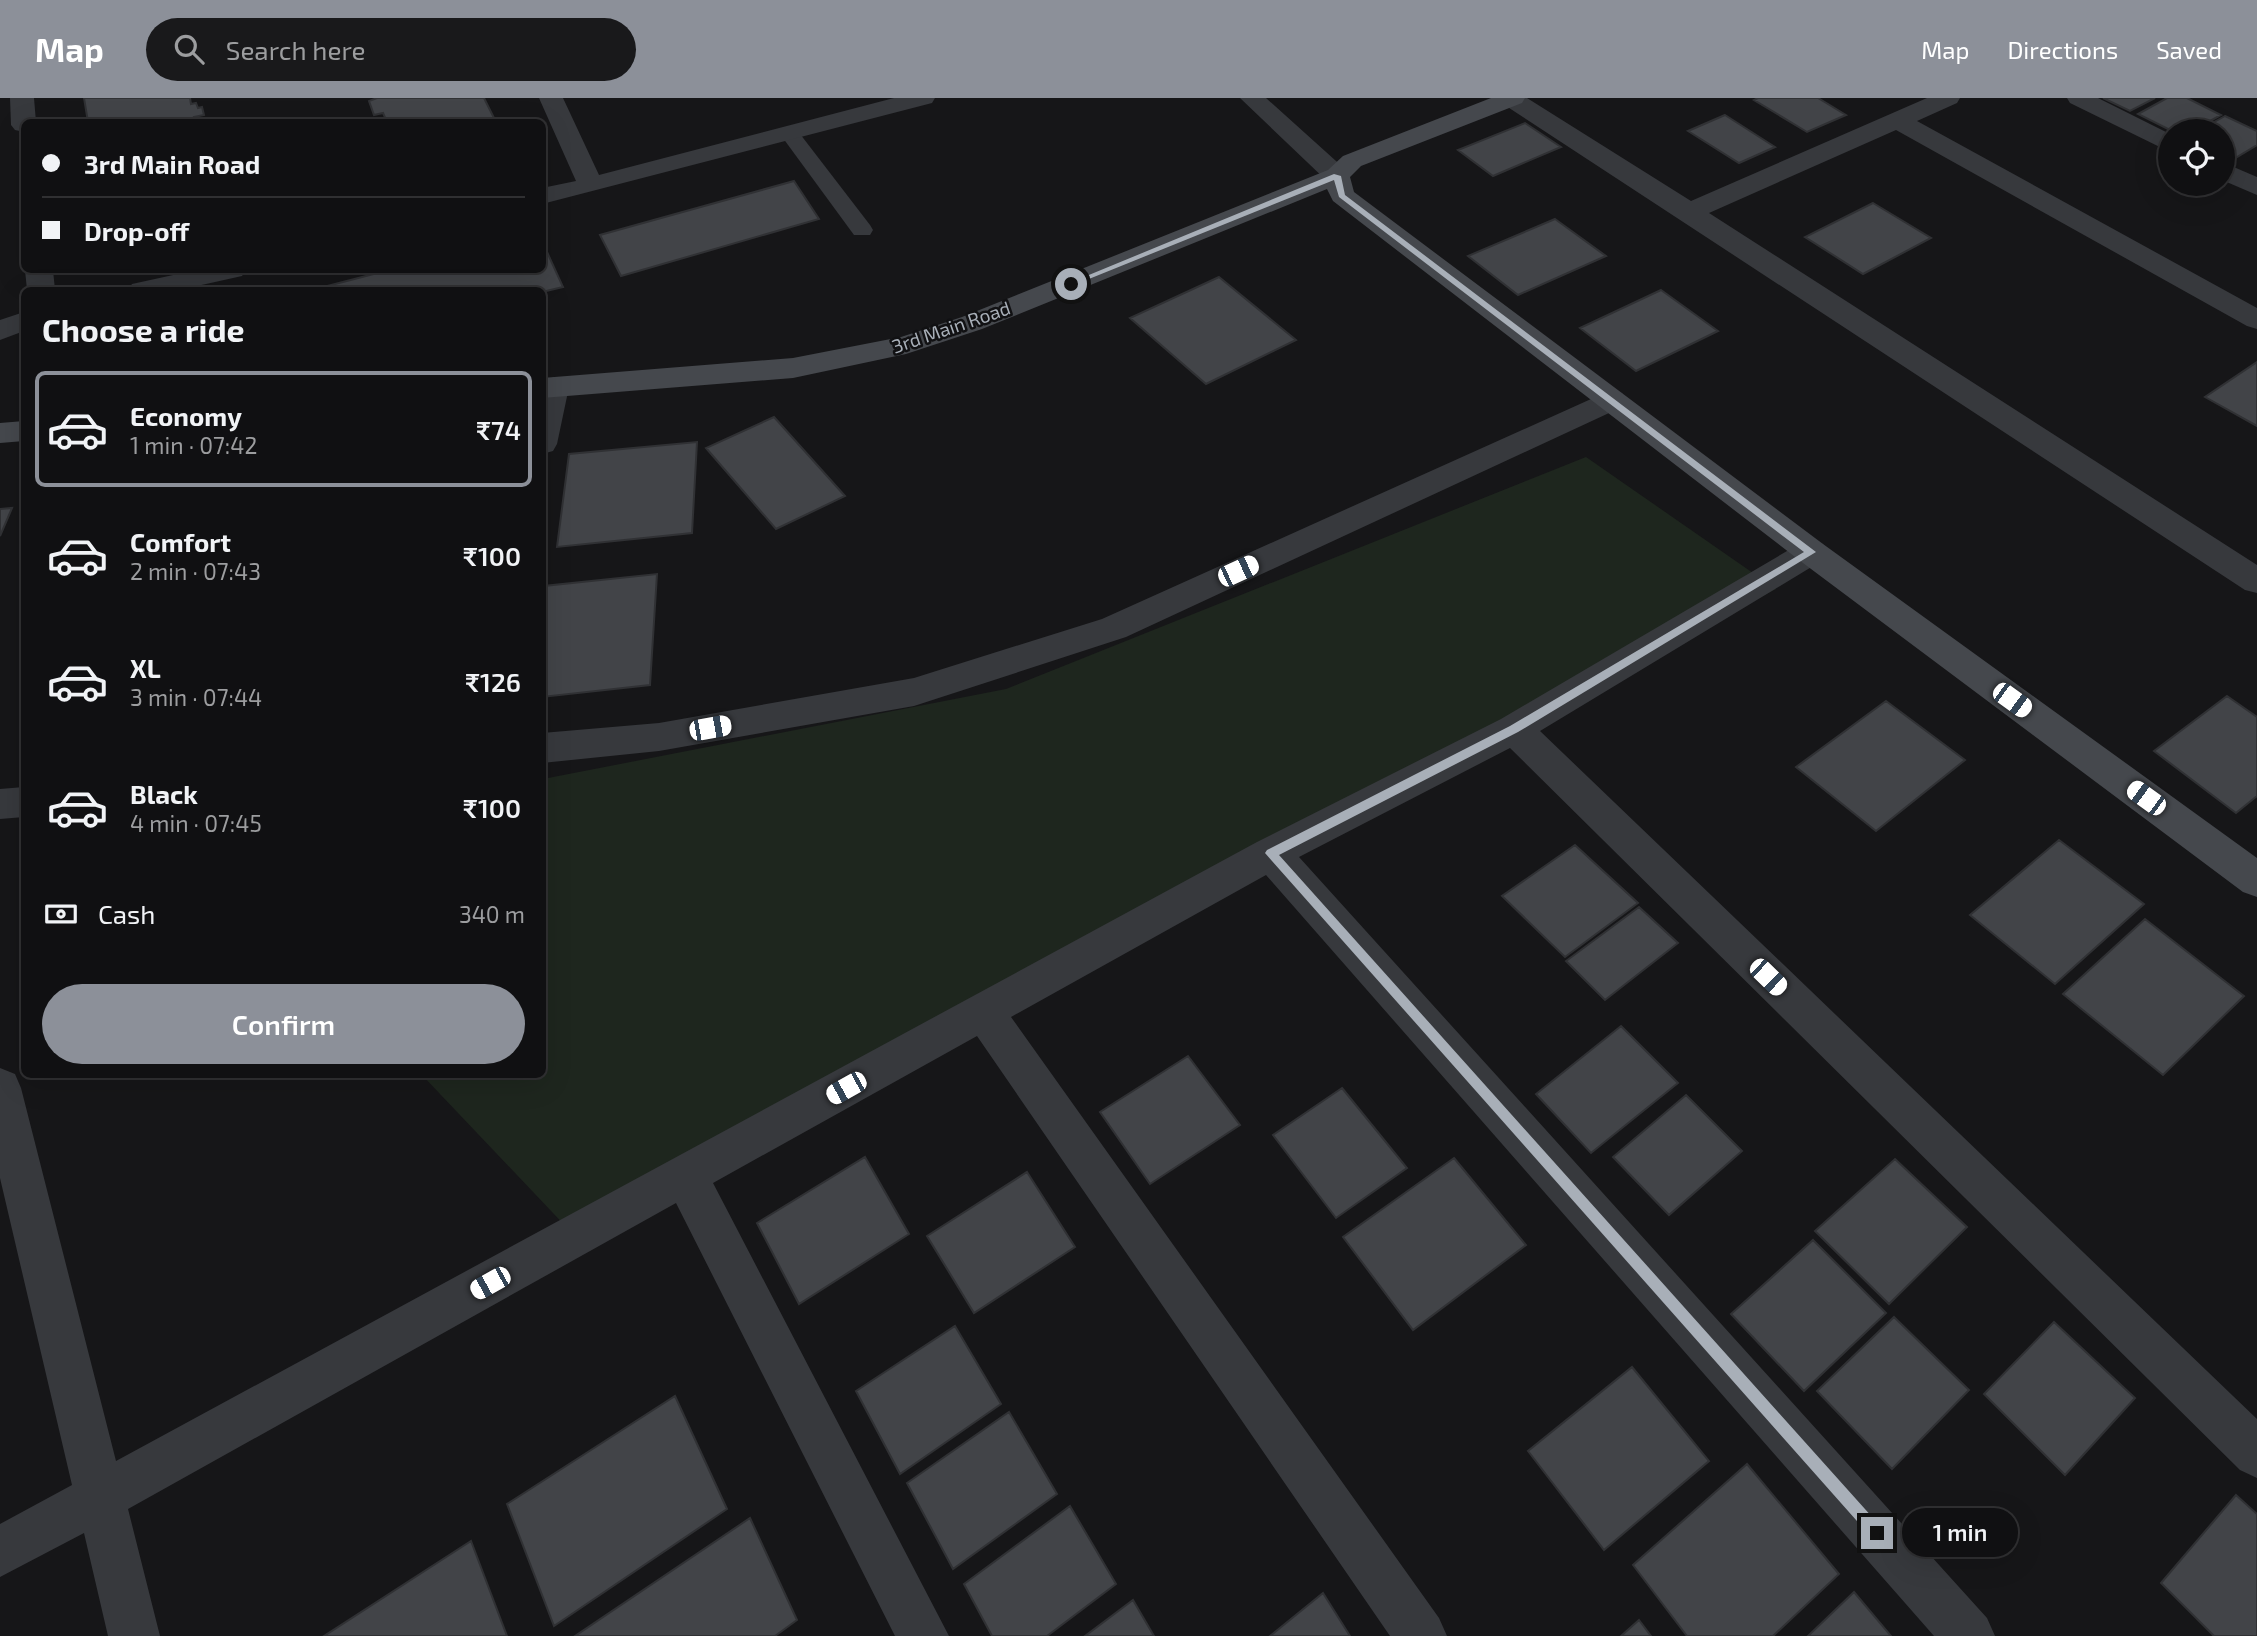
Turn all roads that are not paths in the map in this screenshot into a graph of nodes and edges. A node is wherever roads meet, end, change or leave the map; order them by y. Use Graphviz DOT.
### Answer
graph roads {
  1 [pos="22,98"];
  2 [pos="551,98"];
  3 [pos="923,98"];
  4 [pos="1252,98"];
  5 [pos="1513,98"];
  6 [pos="1948,98"];
  7 [pos="2079,98"];
  8 [pos="24,119"];
  9 [pos="1898,121"];
  10 [pos="790,134"];
  11 [pos="2158,138"];
  12 [pos="1337,176"];
  13 [pos="2235,176"];
  14 [pos="591,185"];
  15 [pos="2257,187"];
  16 [pos="546,195"];
  17 [pos="1689,212"];
  18 [pos="862,230"];
  19 [pos="218,273"];
  20 [pos="156,287"];
  21 [pos="2257,320"];
  22 [pos="21,322"];
  23 [pos="0,331"];
  24 [pos="548,388"];
  25 [pos="1611,400"];
  26 [pos="546,407"];
  27 [pos="21,431"];
  28 [pos="0,433"];
  29 [pos="1811,552"];
  30 [pos="2257,581"];
  31 [pos="1514,729"];
  32 [pos="546,748"];
  33 [pos="21,802"];
  34 [pos="0,804"];
  35 [pos="1271,853"];
  36 [pos="2257,880"];
  37 [pos="984,1012"];
  38 [pos="0,1088"];
  39 [pos="686,1176"];
  40 [pos="2257,1453"];
  41 [pos="98,1498"];
  42 [pos="0,1552"];
  43 [pos="134,1636"];
  44 [pos="923,1636"];
  45 [pos="1421,1636"];
  46 [pos="1969,1636"];
  1 -- 8 [label="street"];
  2 -- 14 [label="street"];
  3 -- 10 [label="street"];
  4 -- 12 [label="street"];
  5 -- 12 [label="street, 3rd Main Road"];
  5 -- 17 [label="street"];
  6 -- 9 [label="street"];
  7 -- 11 [label="street"];
  9 -- 17 [label="street"];
  9 -- 21 [label="street"];
  10 -- 14 [label="street"];
  10 -- 18 [label="lane"];
  12 -- 24 [label="street, 3rd Main Road"];
  12 -- 25 [label="street"];
  13 -- 15 [label="street"];
  14 -- 16 [label="street"];
  17 -- 30 [label="street"];
  19 -- 20 [label="street"];
  22 -- 23 [label="street"];
  24 -- 26 [label="street"];
  25 -- 29 [label="street"];
  25 -- 32 [label="street"];
  27 -- 28 [label="street"];
  29 -- 31 [label="street"];
  29 -- 36 [label="street"];
  31 -- 35 [label="street"];
  31 -- 40 [label="street"];
  33 -- 34 [label="street"];
  35 -- 37 [label="street"];
  35 -- 46 [label="street"];
  37 -- 39 [label="street"];
  37 -- 45 [label="street"];
  38 -- 41 [label="street"];
  39 -- 41 [label="street"];
  39 -- 44 [label="street"];
  41 -- 42 [label="street"];
  41 -- 43 [label="street"];
}
